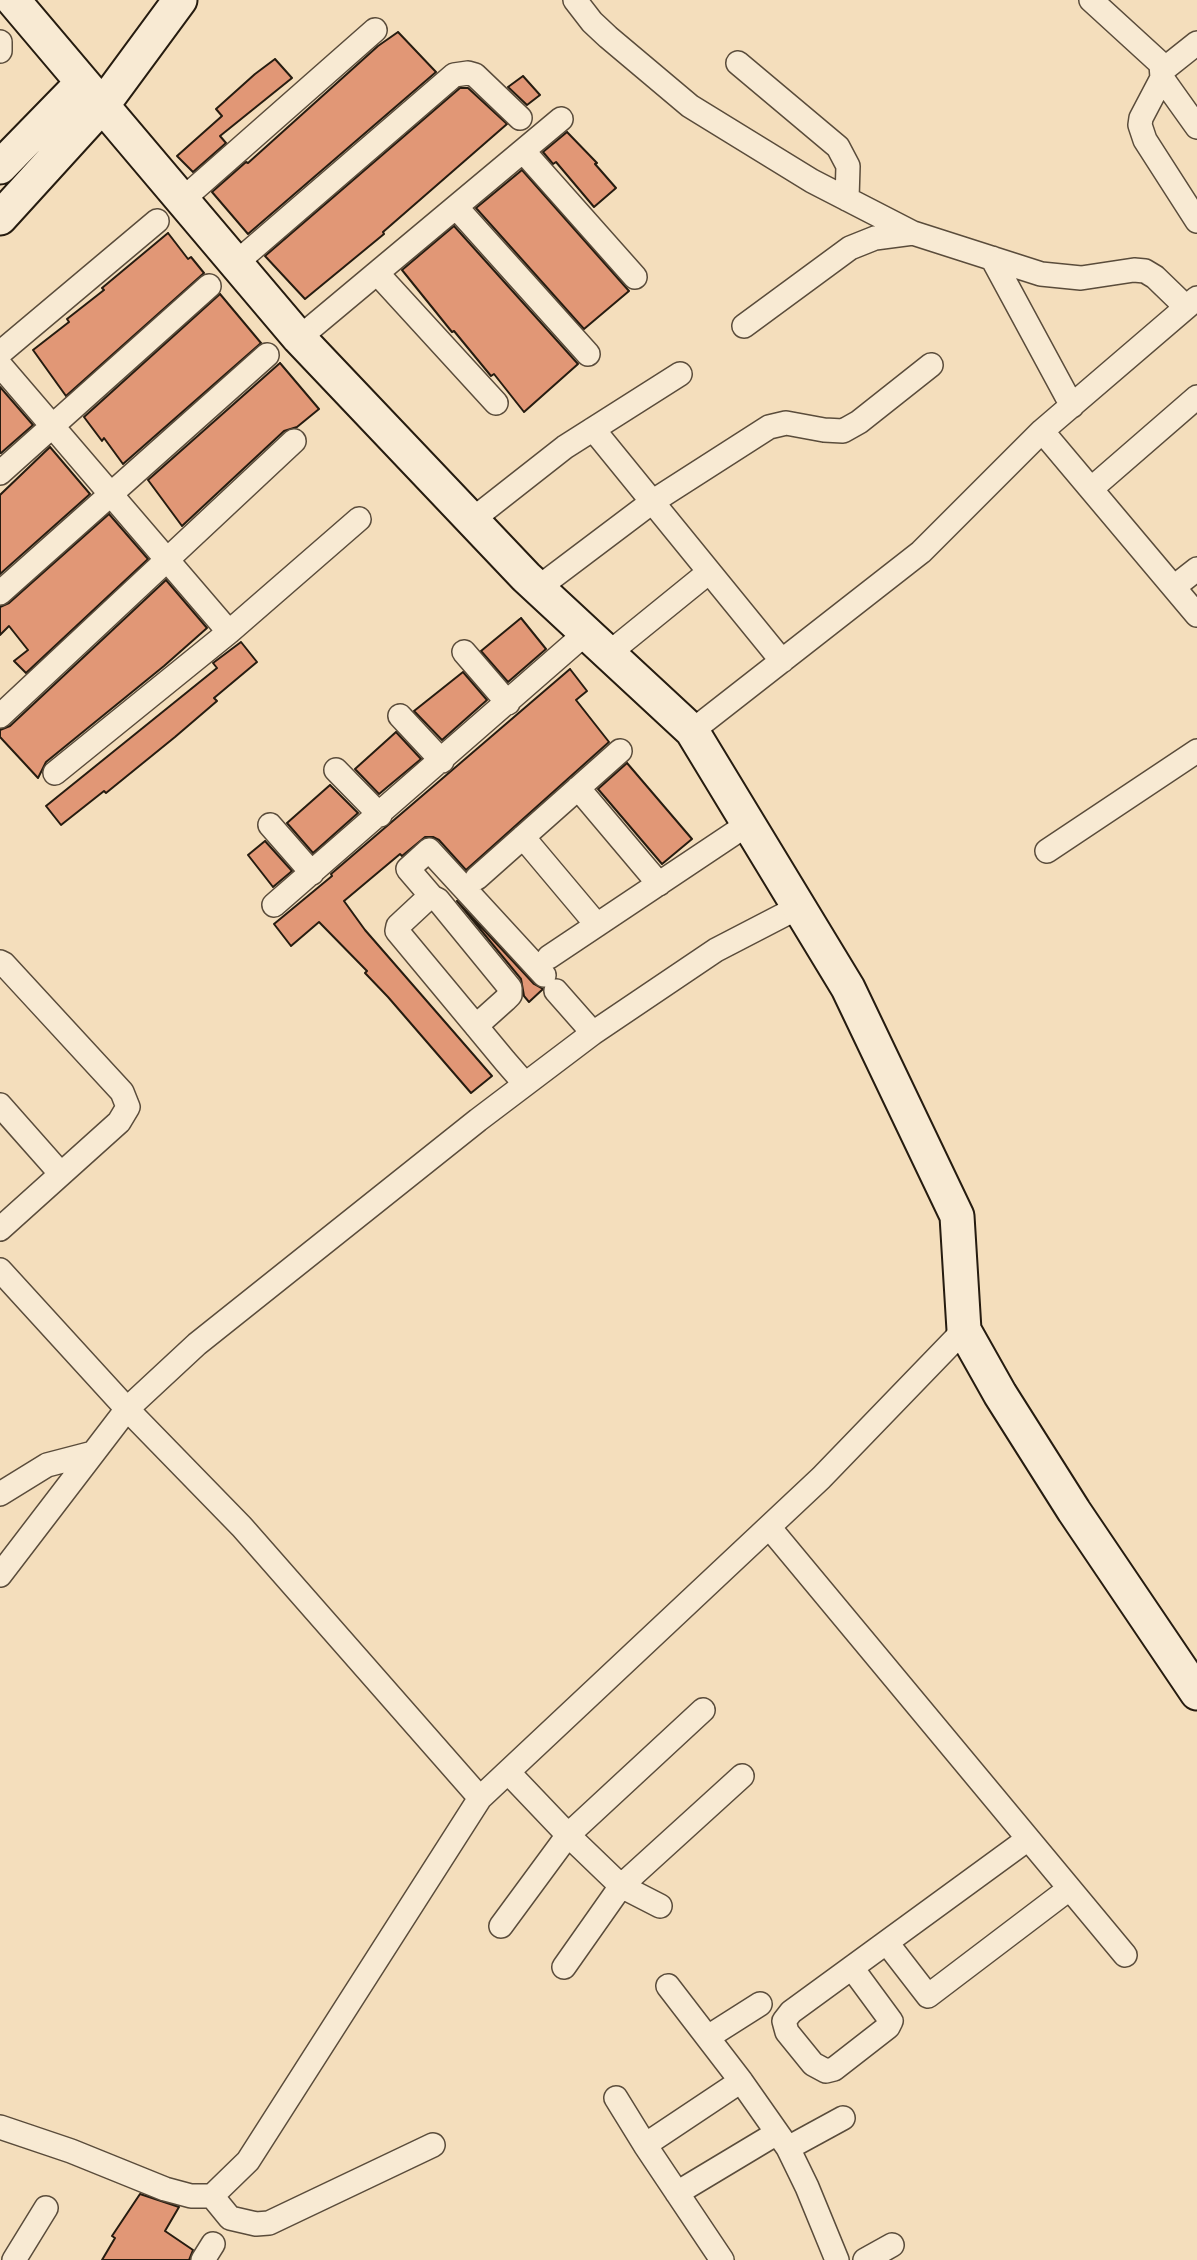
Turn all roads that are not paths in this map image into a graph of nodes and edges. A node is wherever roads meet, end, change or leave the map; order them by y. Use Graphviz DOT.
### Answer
graph roads {
  1 [pos="13,0"];
  2 [pos="180,0"];
  3 [pos="575,0"];
  4 [pos="1091,0"];
  5 [pos="375,30"];
  6 [pos="0,42"];
  7 [pos="1197,43"];
  8 [pos="0,51"];
  9 [pos="738,63"];
  10 [pos="1163,74"];
  11 [pos="92,94"];
  12 [pos="520,118"];
  13 [pos="561,119"];
  14 [pos="1197,127"];
  15 [pos="523,152"];
  16 [pos="0,167"];
  17 [pos="847,199"];
  18 [pos="456,207"];
  19 [pos="1194,209"];
  20 [pos="170,211"];
  21 [pos="0,218"];
  22 [pos="913,233"];
  23 [pos="992,258"];
  24 [pos="236,263"];
  25 [pos="377,273"];
  26 [pos="635,277"];
  27 [pos="209,286"];
  28 [pos="1191,303"];
  29 [pos="744,326"];
  30 [pos="299,338"];
  31 [pos="0,353"];
  32 [pos="587,354"];
  33 [pos="267,355"];
  34 [pos="0,365"];
  35 [pos="931,365"];
  36 [pos="680,374"];
  37 [pos="1197,397"];
  38 [pos="496,403"];
  39 [pos="1072,406"];
  40 [pos="53,427"];
  41 [pos="593,429"];
  42 [pos="1042,431"];
  43 [pos="294,441"];
  44 [pos="0,473"];
  45 [pos="1091,489"];
  46 [pos="111,495"];
  47 [pos="652,502"];
  48 [pos="359,519"];
  49 [pos="472,520"];
  50 [pos="167,559"];
  51 [pos="1197,569"];
  52 [pos="709,572"];
  53 [pos="1174,587"];
  54 [pos="538,588"];
  55 [pos="0,593"];
  56 [pos="1197,615"];
  57 [pos="229,632"];
  58 [pos="597,643"];
  59 [pos="464,652"];
  60 [pos="782,661"];
  61 [pos="508,703"];
  62 [pos="0,716"];
  63 [pos="400,716"];
  64 [pos="692,731"];
  65 [pos="620,751"];
  66 [pos="1197,751"];
  67 [pos="442,761"];
  68 [pos="336,771"];
  69 [pos="55,773"];
  70 [pos="578,788"];
  71 [pos="380,815"];
  72 [pos="748,824"];
  73 [pos="271,825"];
  74 [pos="523,837"];
  75 [pos="1046,851"];
  76 [pos="312,873"];
  77 [pos="477,878"];
  78 [pos="659,884"];
  79 [pos="432,897"];
  80 [pos="274,905"];
  81 [pos="799,907"];
  82 [pos="597,925"];
  83 [pos="0,962"];
  84 [pos="549,974"];
  85 [pos="476,1026"];
  86 [pos="593,1033"];
  87 [pos="525,1084"];
  88 [pos="0,1105"];
  89 [pos="61,1174"];
  90 [pos="0,1229"];
  91 [pos="0,1270"];
  92 [pos="964,1330"];
  93 [pos="127,1409"];
  94 [pos="93,1453"];
  95 [pos="1,1490"];
  96 [pos="769,1527"];
  97 [pos="0,1575"];
  98 [pos="1197,1693"];
  99 [pos="703,1710"];
  100 [pos="508,1772"];
  101 [pos="742,1776"];
  102 [pos="480,1798"];
  103 [pos="568,1835"];
  104 [pos="1028,1839"];
  105 [pos="621,1886"];
  106 [pos="1069,1889"];
  107 [pos="660,1906"];
  108 [pos="500,1926"];
  109 [pos="887,1943"];
  110 [pos="1125,1955"];
  111 [pos="564,1967"];
  112 [pos="852,1968"];
  113 [pos="668,1986"];
  114 [pos="760,2004"];
  115 [pos="708,2037"];
  116 [pos="741,2081"];
  117 [pos="616,2098"];
  118 [pos="843,2118"];
  119 [pos="0,2127"];
  120 [pos="782,2141"];
  121 [pos="433,2145"];
  122 [pos="645,2145"];
  123 [pos="677,2193"];
  124 [pos="212,2196"];
  125 [pos="46,2208"];
  126 [pos="892,2245"];
  127 [pos="14,2260"];
  128 [pos="722,2260"];
  129 [pos="837,2260"];
  130 [pos="865,2260"];
  1 -- 11 [label="street"];
  2 -- 11 [label="street"];
  3 -- 17 [label="street"];
  4 -- 10 [label="street"];
  5 -- 20 [label="street"];
  6 -- 8 [label="street"];
  7 -- 10 [label="street"];
  9 -- 17 [label="street"];
  10 -- 14 [label="street"];
  10 -- 19 [label="street"];
  11 -- 16 [label="street"];
  11 -- 20 [label="street"];
  11 -- 21 [label="street"];
  12 -- 24 [label="street"];
  13 -- 15 [label="street"];
  15 -- 18 [label="street"];
  15 -- 26 [label="street"];
  17 -- 22 [label="street"];
  18 -- 25 [label="street"];
  18 -- 32 [label="street"];
  20 -- 24 [label="street"];
  20 -- 31 [label="street"];
  22 -- 23 [label="street"];
  22 -- 29 [label="street"];
  23 -- 28 [label="street"];
  23 -- 39 [label="street"];
  24 -- 30 [label="street"];
  25 -- 30 [label="street"];
  25 -- 38 [label="street"];
  27 -- 40 [label="street"];
  28 -- 39 [label="street"];
  30 -- 49 [label="street"];
  33 -- 46 [label="street"];
  34 -- 40 [label="street"];
  35 -- 47 [label="street"];
  36 -- 41 [label="street"];
  37 -- 45 [label="street"];
  39 -- 42 [label="street"];
  40 -- 44 [label="street"];
  40 -- 46 [label="street"];
  41 -- 47 [label="street"];
  41 -- 49 [label="street"];
  42 -- 45 [label="street"];
  42 -- 60 [label="street"];
  43 -- 50 [label="street"];
  45 -- 53 [label="street"];
  46 -- 50 [label="street"];
  46 -- 55 [label="street"];
  47 -- 52 [label="street"];
  47 -- 54 [label="street"];
  48 -- 57 [label="street"];
  49 -- 54 [label="street"];
  50 -- 57 [label="street"];
  50 -- 62 [label="street"];
  51 -- 53 [label="street"];
  52 -- 58 [label="street"];
  52 -- 60 [label="street"];
  53 -- 56 [label="street"];
  54 -- 58 [label="street"];
  57 -- 69 [label="street"];
  58 -- 61 [label="street"];
  58 -- 64 [label="street"];
  59 -- 61 [label="street"];
  60 -- 64 [label="street"];
  61 -- 67 [label="street"];
  63 -- 67 [label="street"];
  64 -- 72 [label="street"];
  65 -- 70 [label="street"];
  66 -- 75 [label="street"];
  67 -- 71 [label="street"];
  68 -- 71 [label="street"];
  70 -- 74 [label="street"];
  70 -- 78 [label="street"];
  71 -- 76 [label="street"];
  72 -- 78 [label="street"];
  72 -- 81 [label="street"];
  73 -- 76 [label="street"];
  74 -- 77 [label="street"];
  74 -- 82 [label="street"];
  76 -- 80 [label="street"];
  78 -- 82 [label="street"];
  79 -- 84 [label="street"];
  79 -- 85 [label="street"];
  79 -- 85 [label="street"];
  81 -- 86 [label="street"];
  81 -- 92 [label="street"];
  82 -- 84 [label="street"];
  83 -- 89 [label="street"];
  84 -- 86 [label="street"];
  85 -- 87 [label="street"];
  86 -- 87 [label="street"];
  87 -- 93 [label="street"];
  88 -- 89 [label="street"];
  89 -- 90 [label="street"];
  91 -- 93 [label="street"];
  92 -- 96 [label="street"];
  92 -- 98 [label="street"];
  93 -- 94 [label="street"];
  93 -- 102 [label="street"];
  94 -- 95 [label="street"];
  94 -- 97 [label="street"];
  96 -- 100 [label="street"];
  96 -- 104 [label="street"];
  99 -- 103 [label="street"];
  100 -- 102 [label="street"];
  100 -- 103 [label="street"];
  101 -- 105 [label="street"];
  102 -- 124 [label="street"];
  103 -- 105 [label="street"];
  103 -- 108 [label="street"];
  104 -- 106 [label="street"];
  104 -- 109 [label="street"];
  105 -- 107 [label="street"];
  105 -- 111 [label="street"];
  106 -- 109 [label="street"];
  106 -- 110 [label="street"];
  109 -- 112 [label="street"];
  112 -- 112 [label="street"];
  113 -- 115 [label="street"];
  114 -- 115 [label="street"];
  115 -- 116 [label="street"];
  116 -- 120 [label="street"];
  116 -- 122 [label="street"];
  117 -- 122 [label="street"];
  118 -- 120 [label="street"];
  119 -- 124 [label="street"];
  120 -- 123 [label="street"];
  120 -- 129 [label="street"];
  121 -- 124 [label="street"];
  122 -- 123 [label="street"];
  123 -- 128 [label="street"];
  125 -- 127 [label="street"];
  126 -- 130 [label="street"];
}
